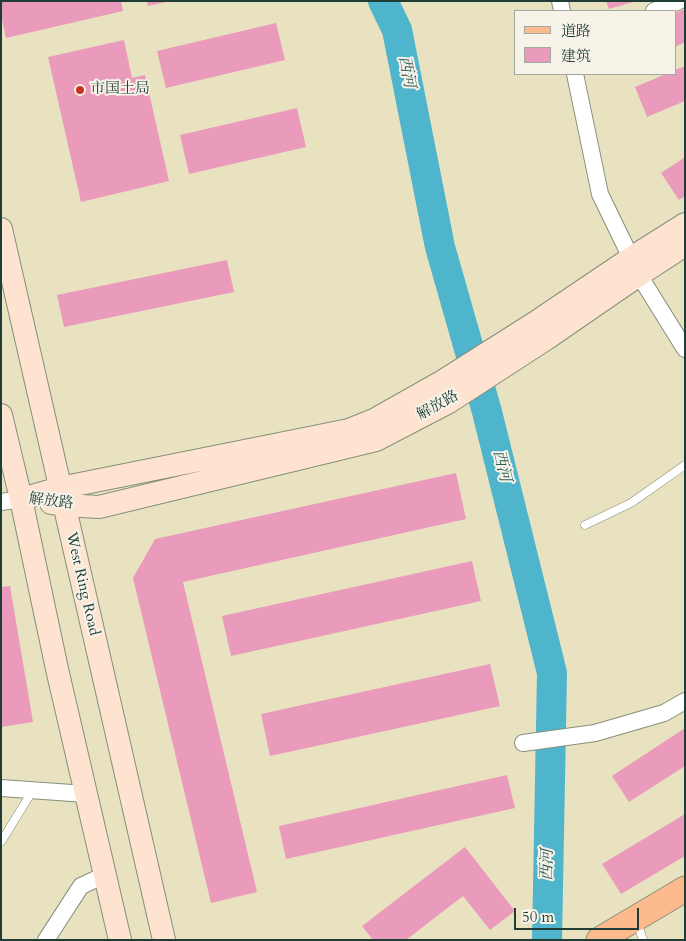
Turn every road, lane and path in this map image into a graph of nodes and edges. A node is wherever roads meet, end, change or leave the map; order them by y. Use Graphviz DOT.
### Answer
graph roads {
  1 [pos="679,1"];
  2 [pos="656,10"];
  3 [pos="575,75"];
  4 [pos="685,224"];
  5 [pos="1,229"];
  6 [pos="685,245"];
  7 [pos="635,267"];
  8 [pos="685,349"];
  9 [pos="1,415"];
  10 [pos="685,466"];
  11 [pos="62,497"];
  12 [pos="11,501"];
  13 [pos="585,525"];
  14 [pos="685,701"];
  15 [pos="523,743"];
  16 [pos="1,788"];
  17 [pos="33,790"];
  18 [pos="86,794"];
  19 [pos="1,842"];
  20 [pos="105,875"];
  21 [pos="685,889"];
  22 [pos="640,929"];
  23 [pos="603,938"];
  24 [pos="46,940"];
  25 [pos="120,940"];
  26 [pos="164,940"];
  1 -- 2 [label="street"];
  3 -- 7 [label="street"];
  4 -- 7 [label="main road, 解放路"];
  5 -- 11 [label="main road, West Ring Road"];
  6 -- 7 [label="main road, 解放路"];
  7 -- 8 [label="street"];
  7 -- 11 [label="main road, 解放路"];
  9 -- 12 [label="main road"];
  10 -- 13 [label="lane"];
  11 -- 12 [label="main road, 解放路"];
  11 -- 26 [label="main road, West Ring Road"];
  12 -- 18 [label="main road"];
  14 -- 15 [label="street"];
  16 -- 17 [label="street"];
  17 -- 18 [label="street"];
  17 -- 19 [label="lane"];
  18 -- 20 [label="main road"];
  20 -- 24 [label="street"];
  20 -- 25 [label="main road"];
  21 -- 22 [label="main road"];
  22 -- 23 [label="main road"];
}
